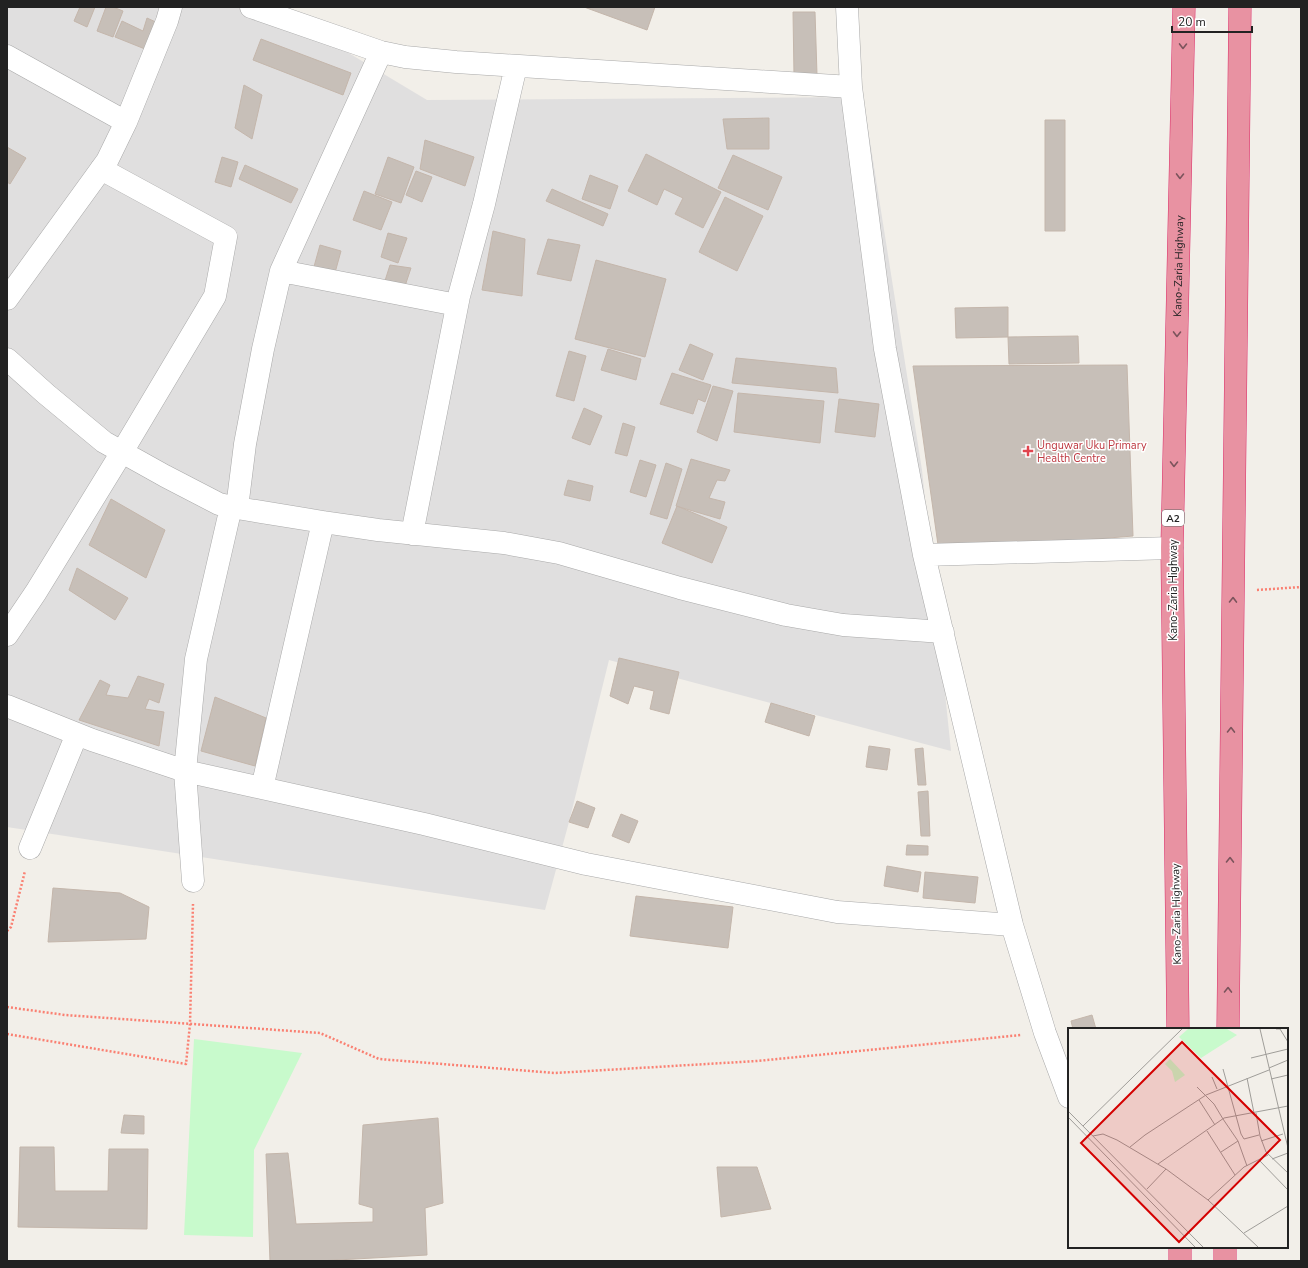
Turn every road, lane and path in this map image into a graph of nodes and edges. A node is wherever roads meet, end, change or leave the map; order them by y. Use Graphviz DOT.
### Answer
graph roads {
  1 [pos="171,7"];
  2 [pos="847,7"];
  3 [pos="1184,7"];
  4 [pos="1240,7"];
  5 [pos="257,8"];
  6 [pos="382,52"];
  7 [pos="7,56"];
  8 [pos="516,66"];
  9 [pos="851,88"];
  10 [pos="126,122"];
  11 [pos="101,169"];
  12 [pos="281,271"];
  13 [pos="7,299"];
  14 [pos="457,305"];
  15 [pos="7,359"];
  16 [pos="122,452"];
  17 [pos="234,507"];
  18 [pos="323,522"];
  19 [pos="412,534"];
  20 [pos="1172,548"];
  21 [pos="924,555"];
  22 [pos="1301,588"];
  23 [pos="1233,591"];
  24 [pos="943,632"];
  25 [pos="7,635"];
  26 [pos="7,706"];
  27 [pos="77,734"];
  28 [pos="185,771"];
  29 [pos="262,788"];
  30 [pos="30,848"];
  31 [pos="193,881"];
  32 [pos="1012,925"];
  33 [pos="7,931"];
  34 [pos="7,1007"];
  35 [pos="190,1024"];
  36 [pos="1178,1028"];
  37 [pos="1228,1028"];
  38 [pos="1045,1033"];
  39 [pos="7,1034"];
  40 [pos="1068,1095"];
  41 [pos="1180,1248"];
  42 [pos="1225,1248"];
  43 [pos="1180,1261"];
  44 [pos="1225,1261"];
  1 -- 10 [label="street"];
  2 -- 9 [label="street"];
  3 -- 20 [label="highway, Kano-Zaria Highway / A2, one-way"];
  4 -- 23 [label="highway"];
  5 -- 6 [label="street"];
  6 -- 8 [label="street"];
  6 -- 12 [label="street"];
  7 -- 10 [label="street"];
  8 -- 9 [label="street"];
  8 -- 14 [label="street"];
  9 -- 21 [label="street"];
  10 -- 11 [label="street"];
  11 -- 13 [label="street"];
  11 -- 16 [label="street"];
  12 -- 14 [label="street"];
  12 -- 17 [label="street"];
  14 -- 19 [label="street"];
  15 -- 16 [label="street"];
  16 -- 17 [label="street"];
  16 -- 25 [label="street"];
  17 -- 18 [label="street"];
  17 -- 28 [label="street"];
  18 -- 19 [label="street"];
  18 -- 29 [label="street"];
  19 -- 24 [label="street"];
  20 -- 21 [label="street"];
  20 -- 36 [label="highway, Kano-Zaria Highway / A2"];
  21 -- 24 [label="street"];
  22 -- 23 [label="path"];
  37 -- 23 [label="highway, one-way"];
  24 -- 32 [label="street"];
  26 -- 27 [label="street"];
  27 -- 28 [label="street"];
  27 -- 30 [label="street"];
  28 -- 29 [label="street"];
  28 -- 31 [label="street"];
  29 -- 32 [label="street"];
  30 -- 33 [label="path"];
  31 -- 35 [label="path"];
  32 -- 38 [label="street"];
  34 -- 35 [label="path"];
  35 -- 38 [label="path"];
  35 -- 39 [label="path"];
  38 -- 40 [label="street"];
  41 -- 43 [label="highway"];
  42 -- 44 [label="highway"];
}
